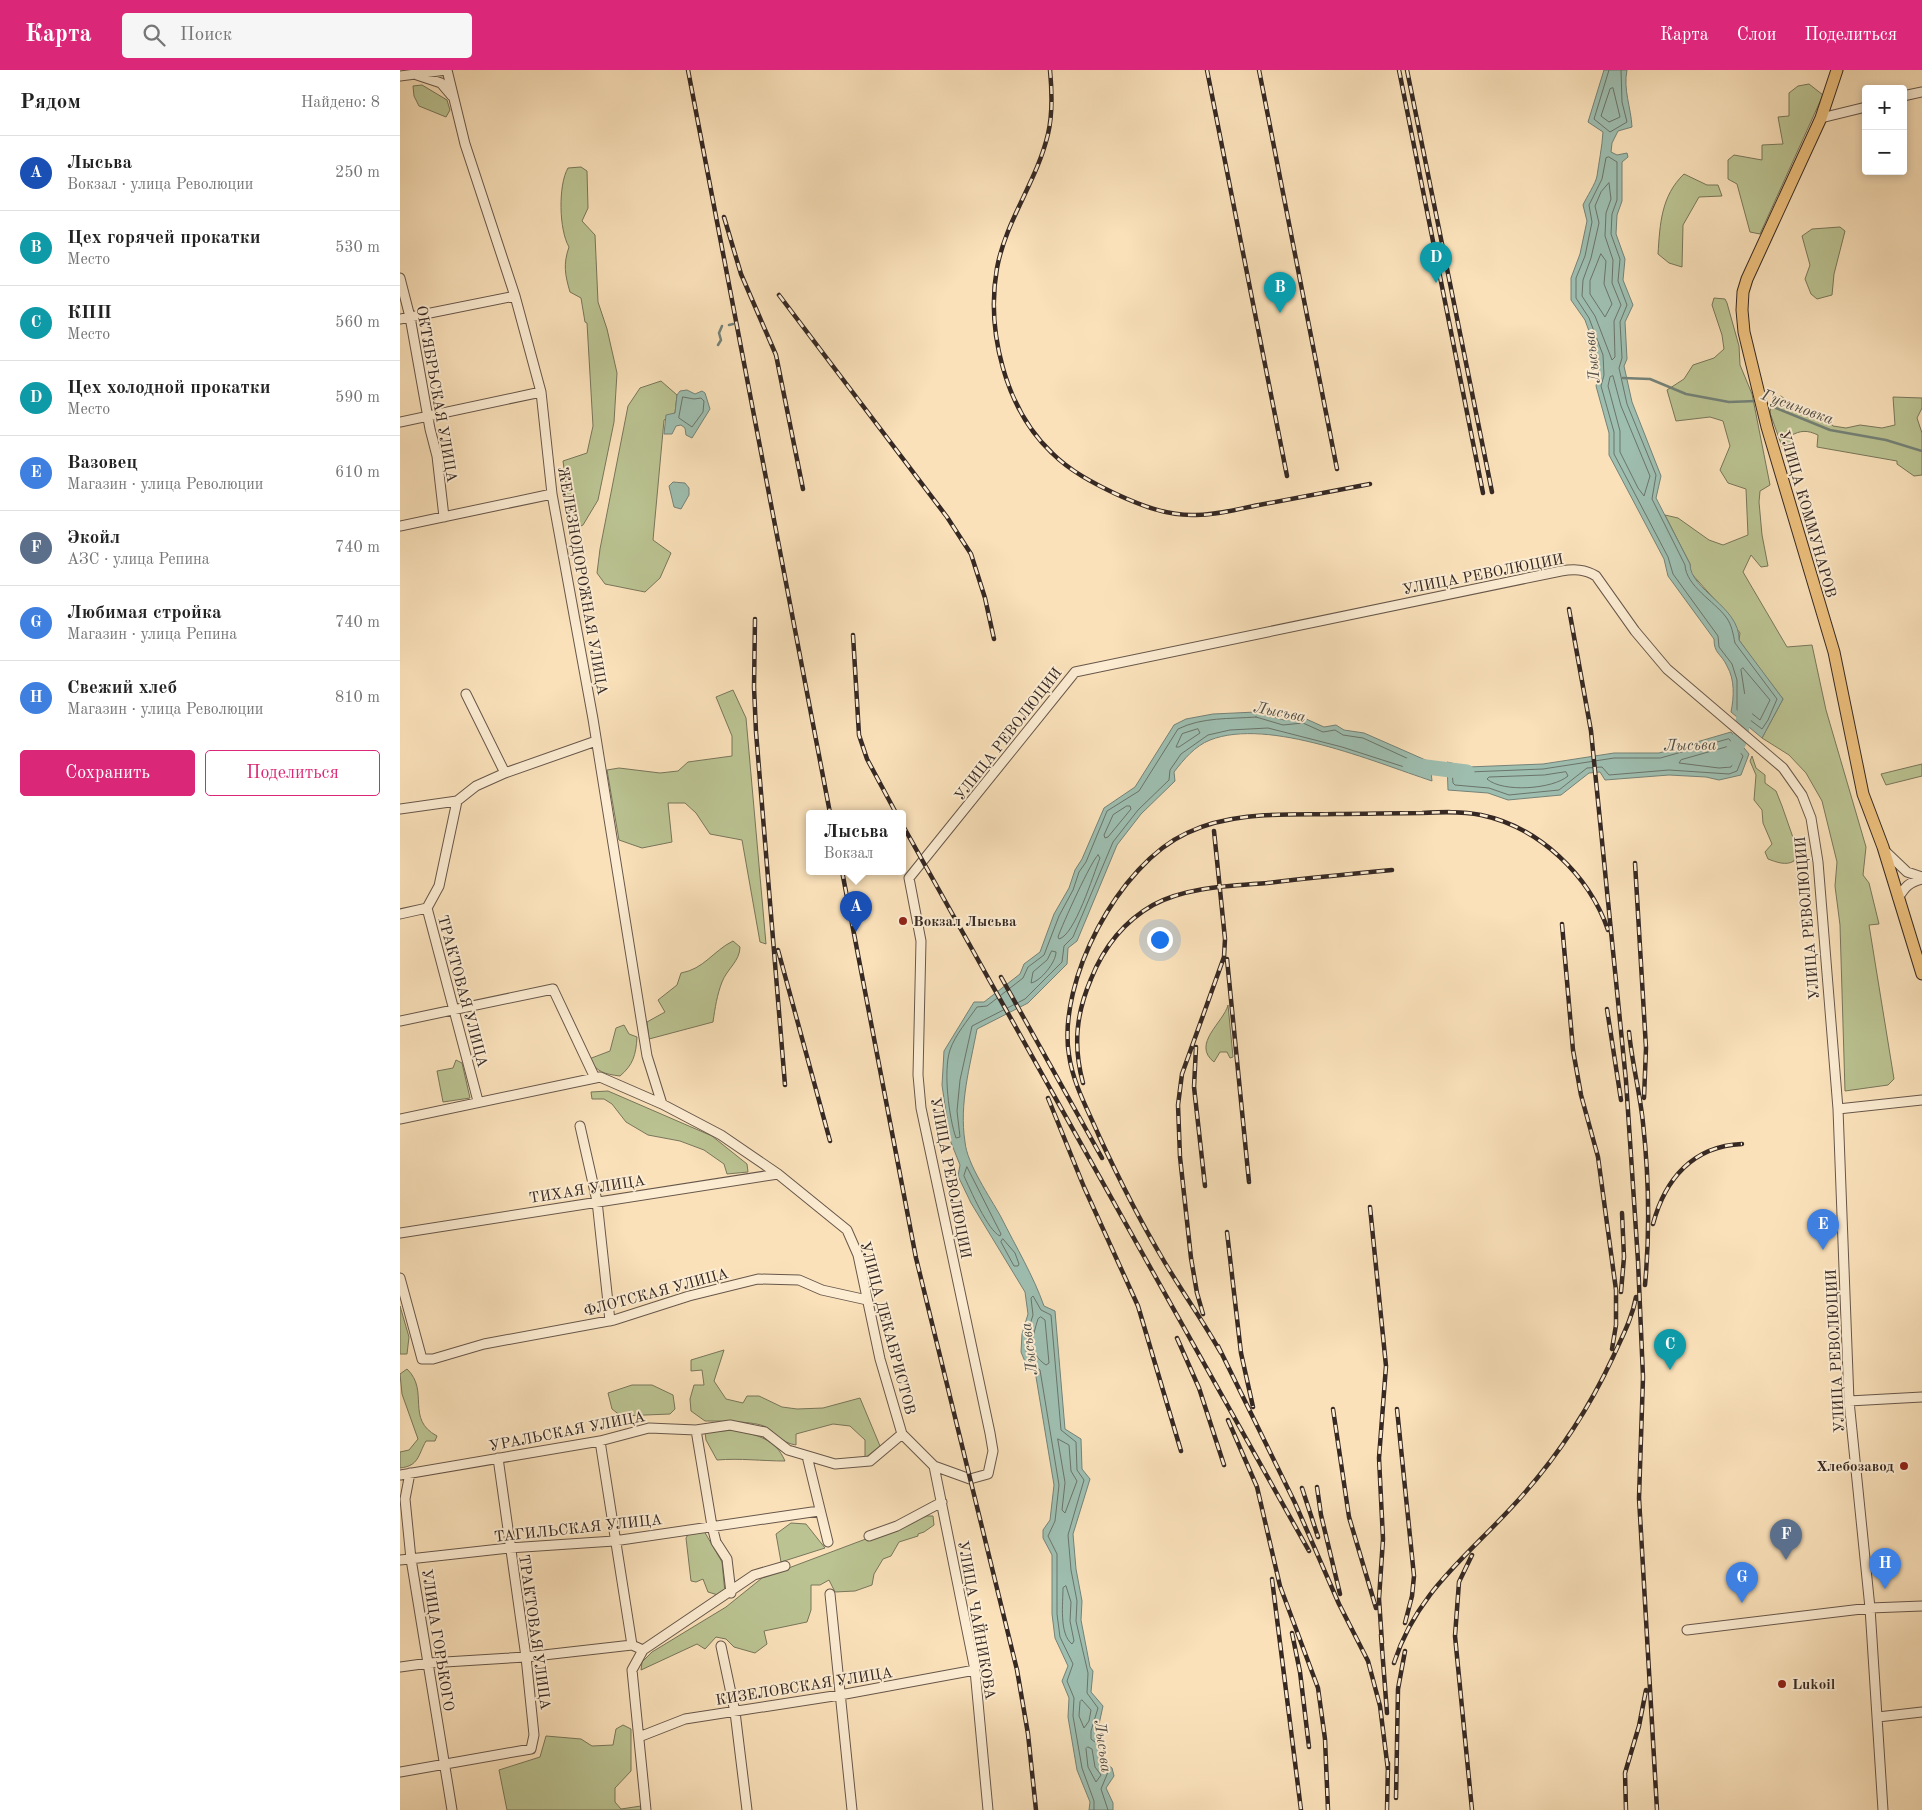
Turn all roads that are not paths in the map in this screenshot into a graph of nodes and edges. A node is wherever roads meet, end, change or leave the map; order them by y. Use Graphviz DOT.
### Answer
graph roads {
  1 [pos="446,70"];
  2 [pos="1837,70"];
  3 [pos="414,74"];
  4 [pos="400,76"];
  5 [pos="1922,92"];
  6 [pos="1907,95"];
  7 [pos="452,96"];
  8 [pos="1862,108"];
  9 [pos="1821,118"];
  10 [pos="400,278"];
  11 [pos="515,296"];
  12 [pos="410,317"];
  13 [pos="400,319"];
  14 [pos="541,392"];
  15 [pos="428,416"];
  16 [pos="400,422"];
  17 [pos="552,494"];
  18 [pos="444,517"];
  19 [pos="400,526"];
  20 [pos="466,694"];
  21 [pos="596,741"];
  22 [pos="505,772"];
  23 [pos="456,801"];
  24 [pos="400,809"];
  25 [pos="1883,847"];
  26 [pos="1922,878"];
  27 [pos="1898,898"];
  28 [pos="427,908"];
  29 [pos="400,914"];
  30 [pos="1922,974"];
  31 [pos="454,1011"];
  32 [pos="400,1021"];
  33 [pos="595,1078"];
  34 [pos="1922,1100"];
  35 [pos="478,1101"];
  36 [pos="662,1104"];
  37 [pos="1838,1109"];
  38 [pos="400,1119"];
  39 [pos="580,1126"];
  40 [pos="778,1174"];
  41 [pos="598,1201"];
  42 [pos="400,1233"];
  43 [pos="400,1278"];
  44 [pos="867,1300"];
  45 [pos="610,1321"];
  46 [pos="1922,1397"];
  47 [pos="1849,1401"];
  48 [pos="696,1430"];
  49 [pos="902,1434"];
  50 [pos="600,1441"];
  51 [pos="807,1456"];
  52 [pos="498,1458"];
  53 [pos="934,1466"];
  54 [pos="410,1473"];
  55 [pos="400,1475"];
  56 [pos="942,1502"];
  57 [pos="819,1511"];
  58 [pos="712,1526"];
  59 [pos="870,1536"];
  60 [pos="614,1541"];
  61 [pos="828,1542"];
  62 [pos="509,1548"];
  63 [pos="411,1559"];
  64 [pos="400,1560"];
  65 [pos="785,1566"];
  66 [pos="732,1593"];
  67 [pos="830,1594"];
  68 [pos="1922,1606"];
  69 [pos="1870,1608"];
  70 [pos="1687,1630"];
  71 [pos="632,1645"];
  72 [pos="720,1646"];
  73 [pos="644,1650"];
  74 [pos="526,1657"];
  75 [pos="429,1663"];
  76 [pos="400,1668"];
  77 [pos="975,1670"];
  78 [pos="840,1695"];
  79 [pos="735,1712"];
  80 [pos="1922,1712"];
  81 [pos="1878,1717"];
  82 [pos="639,1737"];
  83 [pos="445,1765"];
  84 [pos="400,1772"];
  85 [pos="452,1810"];
  86 [pos="646,1810"];
  87 [pos="747,1810"];
  88 [pos="852,1810"];
  89 [pos="988,1810"];
  90 [pos="1882,1810"];
  1 -- 3 [label="street"];
  1 -- 7 [label="street, ЖЕЛЕЗНОДОРОЖНАЯ УЛИЦА"];
  2 -- 9 [label="main road, УЛИЦА КОММУНАРОВ"];
  3 -- 4 [label="street"];
  3 -- 7 [label="street"];
  5 -- 6 [label="street"];
  7 -- 11 [label="street, ЖЕЛЕЗНОДОРОЖНАЯ УЛИЦА"];
  8 -- 9 [label="street"];
  9 -- 25 [label="main road, УЛИЦА КОММУНАРОВ"];
  10 -- 12 [label="street, ОКТЯБРЬСКАЯ УЛИЦА"];
  11 -- 12 [label="street"];
  11 -- 14 [label="street, ЖЕЛЕЗНОДОРОЖНАЯ УЛИЦА"];
  12 -- 13 [label="street"];
  12 -- 15 [label="street, ОКТЯБРЬСКАЯ УЛИЦА"];
  14 -- 15 [label="street"];
  14 -- 17 [label="street, ЖЕЛЕЗНОДОРОЖНАЯ УЛИЦА"];
  15 -- 16 [label="street"];
  15 -- 18 [label="street, ОКТЯБРЬСКАЯ УЛИЦА"];
  17 -- 18 [label="street"];
  17 -- 21 [label="street, ЖЕЛЕЗНОДОРОЖНАЯ УЛИЦА"];
  18 -- 19 [label="street"];
  20 -- 22 [label="street"];
  21 -- 22 [label="street"];
  21 -- 36 [label="street, ЖЕЛЕЗНОДОРОЖНАЯ УЛИЦА"];
  22 -- 23 [label="street"];
  23 -- 24 [label="street"];
  23 -- 28 [label="street, ТРАКТОВАЯ УЛИЦА"];
  25 -- 26 [label="street"];
  25 -- 27 [label="main road, УЛИЦА КОММУНАРОВ"];
  26 -- 27 [label="street"];
  27 -- 30 [label="main road, УЛИЦА КОММУНАРОВ"];
  28 -- 29 [label="street"];
  28 -- 31 [label="street, ТРАКТОВАЯ УЛИЦА"];
  31 -- 32 [label="street"];
  31 -- 33 [label="street"];
  31 -- 35 [label="street, ТРАКТОВАЯ УЛИЦА"];
  33 -- 35 [label="street, УЛИЦА ДЕКАБРИСТОВ"];
  33 -- 36 [label="street, УЛИЦА ДЕКАБРИСТОВ"];
  34 -- 37 [label="street"];
  35 -- 38 [label="street, УЛИЦА ДЕКАБРИСТОВ"];
  36 -- 40 [label="street, УЛИЦА ДЕКАБРИСТОВ"];
  37 -- 47 [label="street, УЛИЦА РЕВОЛЮЦИИ"];
  37 -- 53 [label="street, УЛИЦА РЕВОЛЮЦИИ"];
  39 -- 41 [label="street"];
  40 -- 41 [label="street, ТИХАЯ УЛИЦА"];
  40 -- 44 [label="street, УЛИЦА ДЕКАБРИСТОВ"];
  41 -- 42 [label="street, ТИХАЯ УЛИЦА"];
  41 -- 45 [label="street"];
  43 -- 45 [label="street, ФЛОТСКАЯ УЛИЦА"];
  44 -- 45 [label="street, ФЛОТСКАЯ УЛИЦА"];
  44 -- 49 [label="street, УЛИЦА ДЕКАБРИСТОВ"];
  46 -- 47 [label="street"];
  47 -- 69 [label="street, УЛИЦА РЕВОЛЮЦИИ"];
  48 -- 50 [label="street, УРАЛЬСКАЯ УЛИЦА"];
  48 -- 51 [label="street, УРАЛЬСКАЯ УЛИЦА"];
  48 -- 58 [label="street"];
  49 -- 51 [label="street, УРАЛЬСКАЯ УЛИЦА"];
  49 -- 53 [label="street, УЛИЦА ДЕКАБРИСТОВ"];
  50 -- 52 [label="street, УРАЛЬСКАЯ УЛИЦА"];
  50 -- 60 [label="street"];
  51 -- 57 [label="street"];
  52 -- 54 [label="street, УРАЛЬСКАЯ УЛИЦА"];
  52 -- 62 [label="street, ТРАКТОВАЯ УЛИЦА"];
  53 -- 56 [label="street, УЛИЦА ЧАЙНИКОВА"];
  54 -- 55 [label="street, УРАЛЬСКАЯ УЛИЦА"];
  54 -- 63 [label="street, УЛИЦА ГОРЬКОГО"];
  56 -- 59 [label="street"];
  56 -- 77 [label="street, УЛИЦА ЧАЙНИКОВА"];
  57 -- 58 [label="street, ТАГИЛЬСКАЯ УЛИЦА"];
  57 -- 61 [label="street"];
  58 -- 60 [label="street, ТАГИЛЬСКАЯ УЛИЦА"];
  58 -- 66 [label="street"];
  60 -- 62 [label="street, ТАГИЛЬСКАЯ УЛИЦА"];
  60 -- 71 [label="street"];
  62 -- 63 [label="street, ТАГИЛЬСКАЯ УЛИЦА"];
  62 -- 74 [label="street, ТРАКТОВАЯ УЛИЦА"];
  63 -- 64 [label="street, ТАГИЛЬСКАЯ УЛИЦА"];
  63 -- 75 [label="street, УЛИЦА ГОРЬКОГО"];
  65 -- 66 [label="street"];
  66 -- 73 [label="street"];
  67 -- 78 [label="street"];
  68 -- 69 [label="street"];
  69 -- 70 [label="street"];
  69 -- 81 [label="street, УЛИЦА РЕВОЛЮЦИИ"];
  71 -- 73 [label="street"];
  71 -- 74 [label="street"];
  72 -- 79 [label="street"];
  73 -- 82 [label="street"];
  74 -- 75 [label="street"];
  74 -- 83 [label="street, ТРАКТОВАЯ УЛИЦА"];
  75 -- 76 [label="street"];
  75 -- 83 [label="street, УЛИЦА ГОРЬКОГО"];
  77 -- 78 [label="street, КИЗЕЛОВСКАЯ УЛИЦА"];
  77 -- 89 [label="street, УЛИЦА ЧАЙНИКОВА"];
  78 -- 79 [label="street, КИЗЕЛОВСКАЯ УЛИЦА"];
  78 -- 88 [label="street"];
  79 -- 82 [label="street, КИЗЕЛОВСКАЯ УЛИЦА"];
  79 -- 87 [label="street"];
  80 -- 81 [label="street"];
  81 -- 90 [label="street, УЛИЦА РЕВОЛЮЦИИ"];
  82 -- 86 [label="street"];
  83 -- 84 [label="street"];
  83 -- 85 [label="street, УЛИЦА ГОРЬКОГО"];
}
